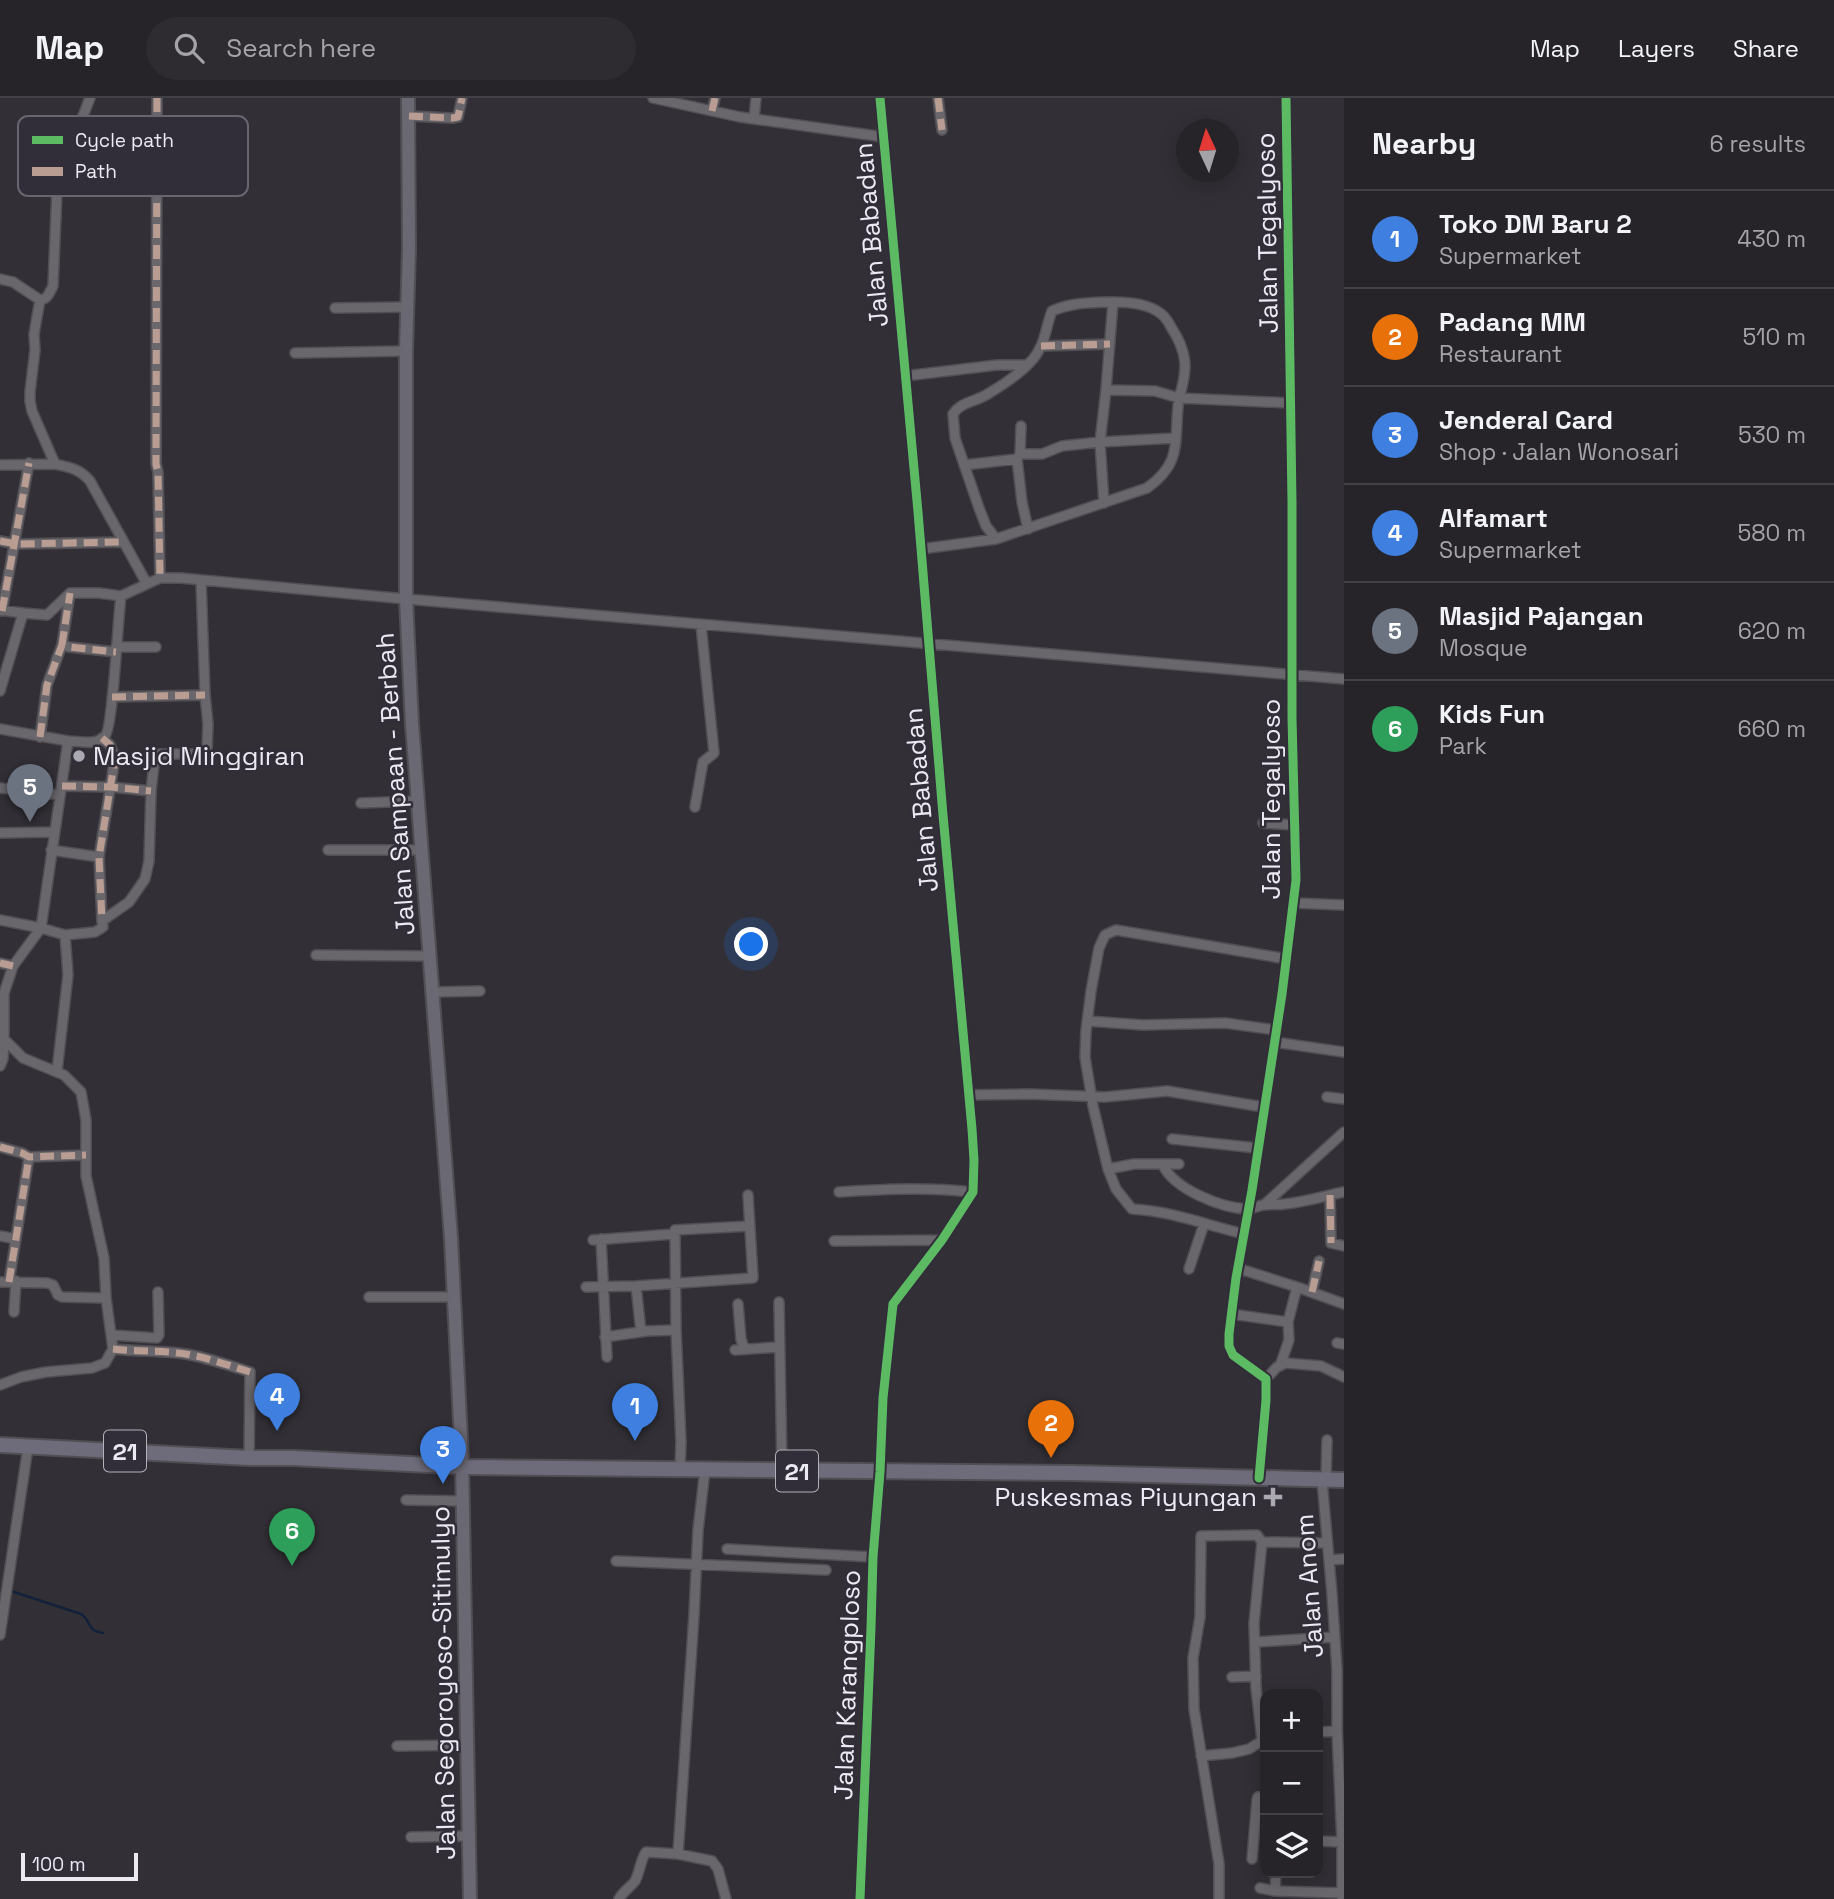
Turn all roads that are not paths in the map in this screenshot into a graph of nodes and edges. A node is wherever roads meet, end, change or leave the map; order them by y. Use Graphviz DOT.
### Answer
graph roads {
  1 [pos="90,98"];
  2 [pos="157,98"];
  3 [pos="408,98"];
  4 [pos="462,98"];
  5 [pos="653,98"];
  6 [pos="715,98"];
  7 [pos="756,98"];
  8 [pos="880,98"];
  9 [pos="938,98"];
  10 [pos="1286,98"];
  11 [pos="712,111"];
  12 [pos="83,116"];
  13 [pos="157,116"];
  14 [pos="409,116"];
  15 [pos="754,119"];
  16 [pos="942,130"];
  17 [pos="884,137"];
  18 [pos="57,196"];
  19 [pos="157,196"];
  20 [pos="2,279"];
  21 [pos="40,300"];
  22 [pos="1113,302"];
  23 [pos="407,307"];
  24 [pos="335,308"];
  25 [pos="1110,344"];
  26 [pos="1041,346"];
  27 [pos="406,351"];
  28 [pos="295,353"];
  29 [pos="1027,365"];
  30 [pos="905,376"];
  31 [pos="1106,390"];
  32 [pos="1179,398"];
  33 [pos="1290,403"];
  34 [pos="1021,426"];
  35 [pos="1176,438"];
  36 [pos="1100,442"];
  37 [pos="1018,456"];
  38 [pos="29,463"];
  39 [pos="55,464"];
  40 [pos="964,465"];
  41 [pos="2,467"];
  42 [pos="1104,503"];
  43 [pos="1028,529"];
  44 [pos="996,539"];
  45 [pos="0,541"];
  46 [pos="123,542"];
  47 [pos="16,544"];
  48 [pos="921,549"];
  49 [pos="160,578"];
  50 [pos="201,581"];
  51 [pos="147,584"];
  52 [pos="69,593"];
  53 [pos="121,596"];
  54 [pos="405,599"];
  55 [pos="1,610"];
  56 [pos="23,612"];
  57 [pos="701,625"];
  58 [pos="929,643"];
  59 [pos="62,645"];
  60 [pos="156,647"];
  61 [pos="116,649"];
  62 [pos="1292,675"];
  63 [pos="2,677"];
  64 [pos="1344,680"];
  65 [pos="0,691"];
  66 [pos="205,695"];
  67 [pos="113,697"];
  68 [pos="0,729"];
  69 [pos="40,737"];
  70 [pos="102,738"];
  71 [pos="68,741"];
  72 [pos="111,787"];
  73 [pos="0,788"];
  74 [pos="61,790"];
  75 [pos="150,791"];
  76 [pos="418,801"];
  77 [pos="361,803"];
  78 [pos="695,807"];
  79 [pos="1263,823"];
  80 [pos="1295,825"];
  81 [pos="54,832"];
  82 [pos="0,833"];
  83 [pos="51,850"];
  84 [pos="328,850"];
  85 [pos="422,850"];
  86 [pos="99,857"];
  87 [pos="1293,903"];
  88 [pos="1344,905"];
  89 [pos="0,920"];
  90 [pos="102,921"];
  91 [pos="41,928"];
  92 [pos="65,935"];
  93 [pos="316,956"];
  94 [pos="429,957"];
  95 [pos="1287,959"];
  96 [pos="0,963"];
  97 [pos="13,966"];
  98 [pos="480,991"];
  99 [pos="433,992"];
  100 [pos="2,997"];
  101 [pos="1087,1021"];
  102 [pos="1276,1030"];
  103 [pos="4,1039"];
  104 [pos="1274,1042"];
  105 [pos="1344,1052"];
  106 [pos="0,1066"];
  107 [pos="57,1071"];
  108 [pos="968,1095"];
  109 [pos="1091,1096"];
  110 [pos="1327,1097"];
  111 [pos="1344,1099"];
  112 [pos="1264,1107"];
  113 [pos="1344,1132"];
  114 [pos="1172,1139"];
  115 [pos="1344,1139"];
  116 [pos="0,1147"];
  117 [pos="1257,1148"];
  118 [pos="86,1155"];
  119 [pos="29,1157"];
  120 [pos="1180,1164"];
  121 [pos="1163,1165"];
  122 [pos="1108,1169"];
  123 [pos="839,1192"];
  124 [pos="973,1192"];
  125 [pos="1344,1192"];
  126 [pos="748,1195"];
  127 [pos="1330,1195"];
  128 [pos="1267,1205"];
  129 [pos="1248,1209"];
  130 [pos="1204,1224"];
  131 [pos="750,1226"];
  132 [pos="674,1234"];
  133 [pos="1244,1234"];
  134 [pos="0,1236"];
  135 [pos="16,1239"];
  136 [pos="942,1240"];
  137 [pos="834,1241"];
  138 [pos="1344,1246"];
  139 [pos="1319,1261"];
  140 [pos="1237,1268"];
  141 [pos="1189,1269"];
  142 [pos="8,1282"];
  143 [pos="675,1283"];
  144 [pos="604,1286"];
  145 [pos="636,1286"];
  146 [pos="586,1287"];
  147 [pos="1297,1287"];
  148 [pos="158,1292"];
  149 [pos="1312,1292"];
  150 [pos="369,1297"];
  151 [pos="454,1297"];
  152 [pos="106,1298"];
  153 [pos="779,1302"];
  154 [pos="738,1304"];
  155 [pos="1344,1304"];
  156 [pos="14,1312"];
  157 [pos="1231,1314"];
  158 [pos="1288,1322"];
  159 [pos="676,1330"];
  160 [pos="641,1332"];
  161 [pos="112,1335"];
  162 [pos="605,1337"];
  163 [pos="779,1348"];
  164 [pos="113,1349"];
  165 [pos="607,1357"];
  166 [pos="1280,1366"];
  167 [pos="1344,1377"];
  168 [pos="1266,1379"];
  169 [pos="0,1385"];
  170 [pos="1327,1440"];
  171 [pos="0,1445"];
  172 [pos="28,1447"];
  173 [pos="249,1458"];
  174 [pos="462,1466"];
  175 [pos="680,1469"];
  176 [pos="705,1470"];
  177 [pos="782,1471"];
  178 [pos="880,1472"];
  179 [pos="1259,1478"];
  180 [pos="1324,1480"];
  181 [pos="1344,1480"];
  182 [pos="406,1500"];
  183 [pos="462,1501"];
  184 [pos="1262,1542"];
  185 [pos="1327,1543"];
  186 [pos="758,1547"];
  187 [pos="727,1549"];
  188 [pos="873,1557"];
  189 [pos="1344,1559"];
  190 [pos="1329,1560"];
  191 [pos="615,1561"];
  192 [pos="696,1564"];
  193 [pos="755,1567"];
  194 [pos="826,1570"];
  195 [pos="3,1590"];
  196 [pos="0,1635"];
  197 [pos="1335,1637"];
  198 [pos="1256,1642"];
  199 [pos="1256,1676"];
  200 [pos="1232,1677"];
  201 [pos="1340,1677"];
  202 [pos="1260,1712"];
  203 [pos="1337,1731"];
  204 [pos="1323,1732"];
  205 [pos="1260,1741"];
  206 [pos="467,1745"];
  207 [pos="397,1746"];
  208 [pos="1201,1756"];
  209 [pos="1260,1797"];
  210 [pos="468,1836"];
  211 [pos="411,1837"];
  212 [pos="1323,1841"];
  213 [pos="1342,1842"];
  214 [pos="678,1854"];
  215 [pos="1252,1859"];
  216 [pos="1276,1878"];
  217 [pos="1260,1888"];
  218 [pos="1276,1891"];
  219 [pos="1342,1896"];
  220 [pos="470,1899"];
  221 [pos="620,1899"];
  222 [pos="726,1899"];
  223 [pos="860,1899"];
  224 [pos="1219,1899"];
  1 -- 12 [label="street"];
  2 -- 13 [label="street"];
  3 -- 14 [label="main road, Jalan Sampaan - Berbah"];
  4 -- 14 [label="street"];
  5 -- 11 [label="street"];
  6 -- 11 [label="street"];
  7 -- 15 [label="street"];
  8 -- 17 [label="street, Jalan Babadan"];
  9 -- 16 [label="street"];
  10 -- 33 [label="street, Jalan Tegalyoso"];
  11 -- 15 [label="street"];
  14 -- 23 [label="main road, Jalan Sampaan - Berbah"];
  15 -- 17 [label="street"];
  17 -- 30 [label="street, Jalan Babadan"];
  18 -- 21 [label="street"];
  19 -- 49 [label="street"];
  20 -- 21 [label="street"];
  21 -- 39 [label="street"];
  22 -- 25 [label="street"];
  22 -- 26 [label="street"];
  22 -- 32 [label="street"];
  23 -- 24 [label="street"];
  23 -- 27 [label="main road, Jalan Sampaan - Berbah"];
  25 -- 26 [label="street"];
  25 -- 31 [label="street"];
  26 -- 29 [label="street"];
  27 -- 28 [label="street"];
  27 -- 54 [label="main road, Jalan Sampaan - Berbah"];
  29 -- 30 [label="street"];
  29 -- 40 [label="street"];
  30 -- 48 [label="street, Jalan Babadan"];
  31 -- 32 [label="street"];
  31 -- 36 [label="street"];
  32 -- 33 [label="street"];
  32 -- 35 [label="street"];
  33 -- 62 [label="street, Jalan Tegalyoso"];
  34 -- 37 [label="street"];
  35 -- 36 [label="street"];
  35 -- 42 [label="street"];
  36 -- 37 [label="street"];
  36 -- 42 [label="street"];
  37 -- 40 [label="street"];
  37 -- 43 [label="street"];
  38 -- 39 [label="street"];
  38 -- 41 [label="street"];
  38 -- 47 [label="street"];
  39 -- 46 [label="street"];
  40 -- 44 [label="street"];
  42 -- 43 [label="street"];
  43 -- 44 [label="street"];
  44 -- 48 [label="street"];
  45 -- 47 [label="street"];
  46 -- 47 [label="street"];
  46 -- 51 [label="street"];
  47 -- 55 [label="street"];
  48 -- 58 [label="street, Jalan Babadan"];
  49 -- 50 [label="street"];
  49 -- 51 [label="street"];
  50 -- 54 [label="street"];
  50 -- 66 [label="street"];
  51 -- 53 [label="street"];
  52 -- 53 [label="street"];
  52 -- 56 [label="street"];
  52 -- 59 [label="street"];
  53 -- 61 [label="street"];
  54 -- 57 [label="street"];
  54 -- 76 [label="main road, Jalan Sampaan - Berbah"];
  55 -- 56 [label="street"];
  56 -- 63 [label="street"];
  57 -- 58 [label="street"];
  57 -- 78 [label="street"];
  58 -- 62 [label="street"];
  58 -- 108 [label="street, Jalan Babadan"];
  59 -- 61 [label="street"];
  59 -- 69 [label="street"];
  60 -- 61 [label="street"];
  61 -- 67 [label="street"];
  62 -- 64 [label="street"];
  62 -- 80 [label="street, Jalan Tegalyoso"];
  63 -- 65 [label="street"];
  66 -- 67 [label="street"];
  66 -- 75 [label="street"];
  67 -- 70 [label="street"];
  68 -- 69 [label="street"];
  69 -- 71 [label="street"];
  70 -- 71 [label="street"];
  70 -- 72 [label="street"];
  71 -- 74 [label="street"];
  72 -- 74 [label="street"];
  72 -- 75 [label="street"];
  72 -- 86 [label="street"];
  73 -- 74 [label="street"];
  74 -- 81 [label="street"];
  75 -- 90 [label="street"];
  76 -- 77 [label="street"];
  76 -- 85 [label="main road, Jalan Sampaan - Berbah"];
  79 -- 80 [label="street"];
  80 -- 87 [label="street, Jalan Tegalyoso"];
  81 -- 82 [label="street"];
  81 -- 83 [label="street"];
  83 -- 86 [label="street"];
  83 -- 91 [label="street"];
  84 -- 85 [label="street"];
  85 -- 94 [label="main road, Jalan Sampaan - Berbah"];
  86 -- 90 [label="street"];
  87 -- 88 [label="street"];
  87 -- 95 [label="street, Jalan Tegalyoso"];
  89 -- 91 [label="street"];
  90 -- 92 [label="street"];
  91 -- 92 [label="street"];
  91 -- 97 [label="street"];
  92 -- 107 [label="street"];
  93 -- 94 [label="street"];
  94 -- 99 [label="main road, Jalan Sampaan - Berbah"];
  95 -- 101 [label="street"];
  95 -- 102 [label="street, Jalan Tegalyoso"];
  96 -- 97 [label="street"];
  97 -- 100 [label="street"];
  98 -- 99 [label="street"];
  99 -- 151 [label="main road, Jalan Sampaan - Berbah"];
  100 -- 103 [label="street"];
  101 -- 102 [label="street"];
  101 -- 109 [label="street"];
  102 -- 104 [label="street, Jalan Tegalyoso"];
  103 -- 106 [label="street"];
  103 -- 107 [label="street"];
  104 -- 105 [label="street"];
  104 -- 112 [label="street, Jalan Tegalyoso"];
  107 -- 118 [label="street"];
  108 -- 109 [label="street"];
  108 -- 124 [label="street, Jalan Babadan"];
  109 -- 112 [label="street"];
  109 -- 122 [label="street"];
  110 -- 111 [label="street"];
  112 -- 117 [label="street, Jalan Tegalyoso"];
  113 -- 128 [label="street"];
  114 -- 117 [label="street"];
  115 -- 128 [label="street"];
  116 -- 119 [label="street"];
  117 -- 129 [label="street, Jalan Tegalyoso"];
  118 -- 119 [label="street"];
  118 -- 152 [label="street"];
  119 -- 135 [label="street"];
  120 -- 121 [label="street"];
  121 -- 122 [label="street"];
  121 -- 129 [label="street"];
  122 -- 130 [label="street"];
  123 -- 124 [label="street"];
  124 -- 136 [label="street"];
  125 -- 127 [label="street"];
  126 -- 131 [label="street"];
  127 -- 128 [label="street"];
  127 -- 138 [label="street"];
  128 -- 129 [label="street"];
  129 -- 133 [label="street, Jalan Tegalyoso"];
  130 -- 133 [label="street"];
  130 -- 141 [label="street"];
  131 -- 132 [label="street"];
  131 -- 143 [label="street"];
  132 -- 143 [label="street"];
  132 -- 144 [label="street"];
  133 -- 140 [label="street, Jalan Tegalyoso"];
  134 -- 135 [label="street"];
  135 -- 142 [label="street"];
  136 -- 137 [label="street"];
  136 -- 178 [label="street"];
  139 -- 149 [label="street"];
  140 -- 147 [label="street"];
  140 -- 157 [label="street, Jalan Tegalyoso"];
  142 -- 152 [label="street"];
  142 -- 156 [label="street"];
  143 -- 145 [label="street"];
  143 -- 159 [label="street"];
  144 -- 145 [label="street"];
  144 -- 146 [label="street"];
  144 -- 162 [label="street"];
  145 -- 160 [label="street"];
  147 -- 149 [label="street"];
  147 -- 158 [label="street"];
  148 -- 161 [label="street"];
  149 -- 155 [label="street"];
  150 -- 151 [label="street"];
  151 -- 174 [label="main road, Jalan Sampaan - Berbah"];
  152 -- 161 [label="street"];
  153 -- 163 [label="street"];
  154 -- 163 [label="street"];
  157 -- 158 [label="street"];
  157 -- 168 [label="street, Jalan Tegalyoso"];
  158 -- 166 [label="street"];
  159 -- 160 [label="street"];
  159 -- 175 [label="street"];
  160 -- 162 [label="street"];
  161 -- 164 [label="street"];
  162 -- 165 [label="street"];
  163 -- 177 [label="street"];
  164 -- 169 [label="street"];
  164 -- 173 [label="street"];
  166 -- 167 [label="street"];
  166 -- 168 [label="street"];
  168 -- 179 [label="street"];
  170 -- 180 [label="street, Jalan Anom"];
  171 -- 172 [label="highway, 21"];
  172 -- 173 [label="highway, 21"];
  172 -- 195 [label="street"];
  173 -- 174 [label="highway, 21"];
  174 -- 175 [label="highway, 21"];
  174 -- 183 [label="main road, Jalan Segoroyoso-Sitimulyo"];
  175 -- 176 [label="highway, 21"];
  176 -- 177 [label="highway, 21"];
  176 -- 192 [label="street"];
  177 -- 178 [label="highway, 21"];
  178 -- 179 [label="highway, 21"];
  178 -- 188 [label="street, Jalan Karangploso"];
  179 -- 180 [label="highway, 21"];
  180 -- 181 [label="highway, 21"];
  180 -- 185 [label="street, Jalan Anom"];
  182 -- 183 [label="street"];
  183 -- 206 [label="main road, Jalan Segoroyoso-Sitimulyo"];
  184 -- 185 [label="street"];
  184 -- 198 [label="street"];
  184 -- 208 [label="street"];
  185 -- 190 [label="street, Jalan Anom"];
  186 -- 187 [label="street"];
  186 -- 188 [label="street"];
  186 -- 193 [label="street"];
  188 -- 223 [label="street, Jalan Karangploso"];
  189 -- 190 [label="street"];
  190 -- 197 [label="street, Jalan Anom"];
  191 -- 192 [label="street"];
  192 -- 193 [label="street"];
  192 -- 214 [label="street"];
  193 -- 194 [label="street"];
  195 -- 196 [label="street"];
  197 -- 198 [label="street"];
  197 -- 201 [label="street, Jalan Anom"];
  198 -- 199 [label="street"];
  199 -- 200 [label="street"];
  199 -- 202 [label="street"];
  201 -- 203 [label="street, Jalan Anom"];
  203 -- 204 [label="street"];
  203 -- 213 [label="street, Jalan Anom"];
  205 -- 208 [label="street"];
  206 -- 207 [label="street"];
  206 -- 210 [label="main road, Jalan Segoroyoso-Sitimulyo"];
  208 -- 224 [label="street"];
  209 -- 215 [label="street"];
  210 -- 211 [label="street"];
  210 -- 220 [label="main road, Jalan Segoroyoso-Sitimulyo"];
  212 -- 213 [label="street"];
  213 -- 219 [label="street, Jalan Anom"];
  214 -- 221 [label="street"];
  214 -- 222 [label="street"];
  216 -- 218 [label="street"];
  217 -- 218 [label="street"];
  218 -- 219 [label="street"];
}
